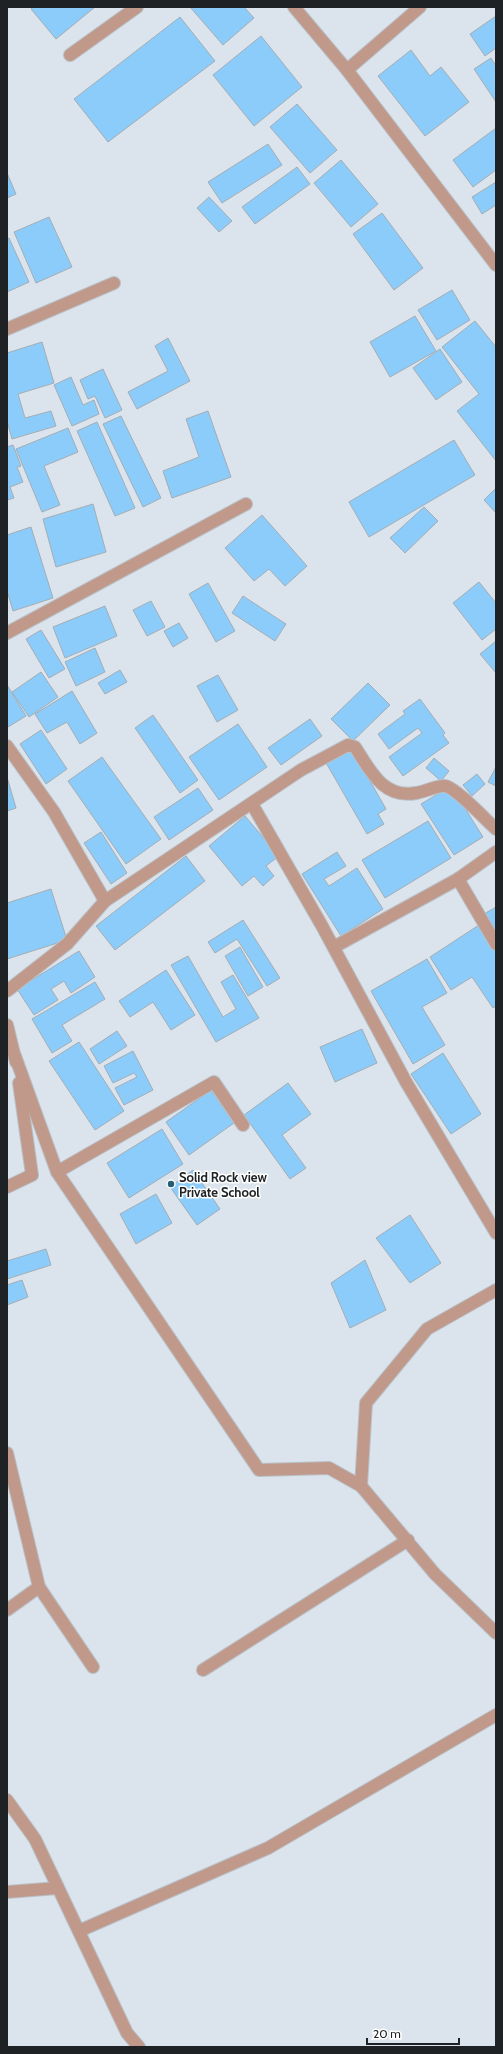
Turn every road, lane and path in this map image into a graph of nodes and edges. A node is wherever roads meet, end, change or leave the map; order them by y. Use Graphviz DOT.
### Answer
graph roads {
  1 [pos="137,7"];
  2 [pos="294,7"];
  3 [pos="420,7"];
  4 [pos="70,55"];
  5 [pos="347,70"];
  6 [pos="496,265"];
  7 [pos="114,283"];
  8 [pos="7,329"];
  9 [pos="246,504"];
  10 [pos="7,633"];
  11 [pos="7,746"];
  12 [pos="252,804"];
  13 [pos="496,829"];
  14 [pos="496,852"];
  15 [pos="458,879"];
  16 [pos="105,901"];
  17 [pos="496,944"];
  18 [pos="334,947"];
  19 [pos="7,991"];
  20 [pos="7,1025"];
  21 [pos="15,1056"];
  22 [pos="243,1125"];
  23 [pos="57,1172"];
  24 [pos="7,1187"];
  25 [pos="496,1233"];
  26 [pos="496,1290"];
  27 [pos="7,1453"];
  28 [pos="361,1486"];
  29 [pos="408,1540"];
  30 [pos="39,1588"];
  31 [pos="7,1610"];
  32 [pos="496,1633"];
  33 [pos="93,1667"];
  34 [pos="203,1670"];
  35 [pos="496,1715"];
  36 [pos="7,1800"];
  37 [pos="58,1888"];
  38 [pos="7,1892"];
  39 [pos="78,1931"];
  40 [pos="139,2047"];
  1 -- 4 [label="street"];
  2 -- 5 [label="street"];
  3 -- 5 [label="street"];
  5 -- 6 [label="street"];
  7 -- 8 [label="street"];
  9 -- 10 [label="street"];
  11 -- 16 [label="street"];
  12 -- 13 [label="street"];
  12 -- 16 [label="street"];
  12 -- 18 [label="street"];
  14 -- 15 [label="street"];
  15 -- 17 [label="street"];
  15 -- 18 [label="street"];
  16 -- 19 [label="street"];
  18 -- 25 [label="street"];
  20 -- 21 [label="street"];
  21 -- 23 [label="street"];
  21 -- 24 [label="street"];
  22 -- 23 [label="street"];
  23 -- 28 [label="street"];
  26 -- 28 [label="street"];
  27 -- 30 [label="street"];
  28 -- 29 [label="street"];
  29 -- 32 [label="street"];
  29 -- 34 [label="street"];
  30 -- 31 [label="street"];
  30 -- 33 [label="street"];
  35 -- 39 [label="street"];
  36 -- 37 [label="street"];
  37 -- 38 [label="street"];
  37 -- 39 [label="street"];
  39 -- 40 [label="street"];
}
